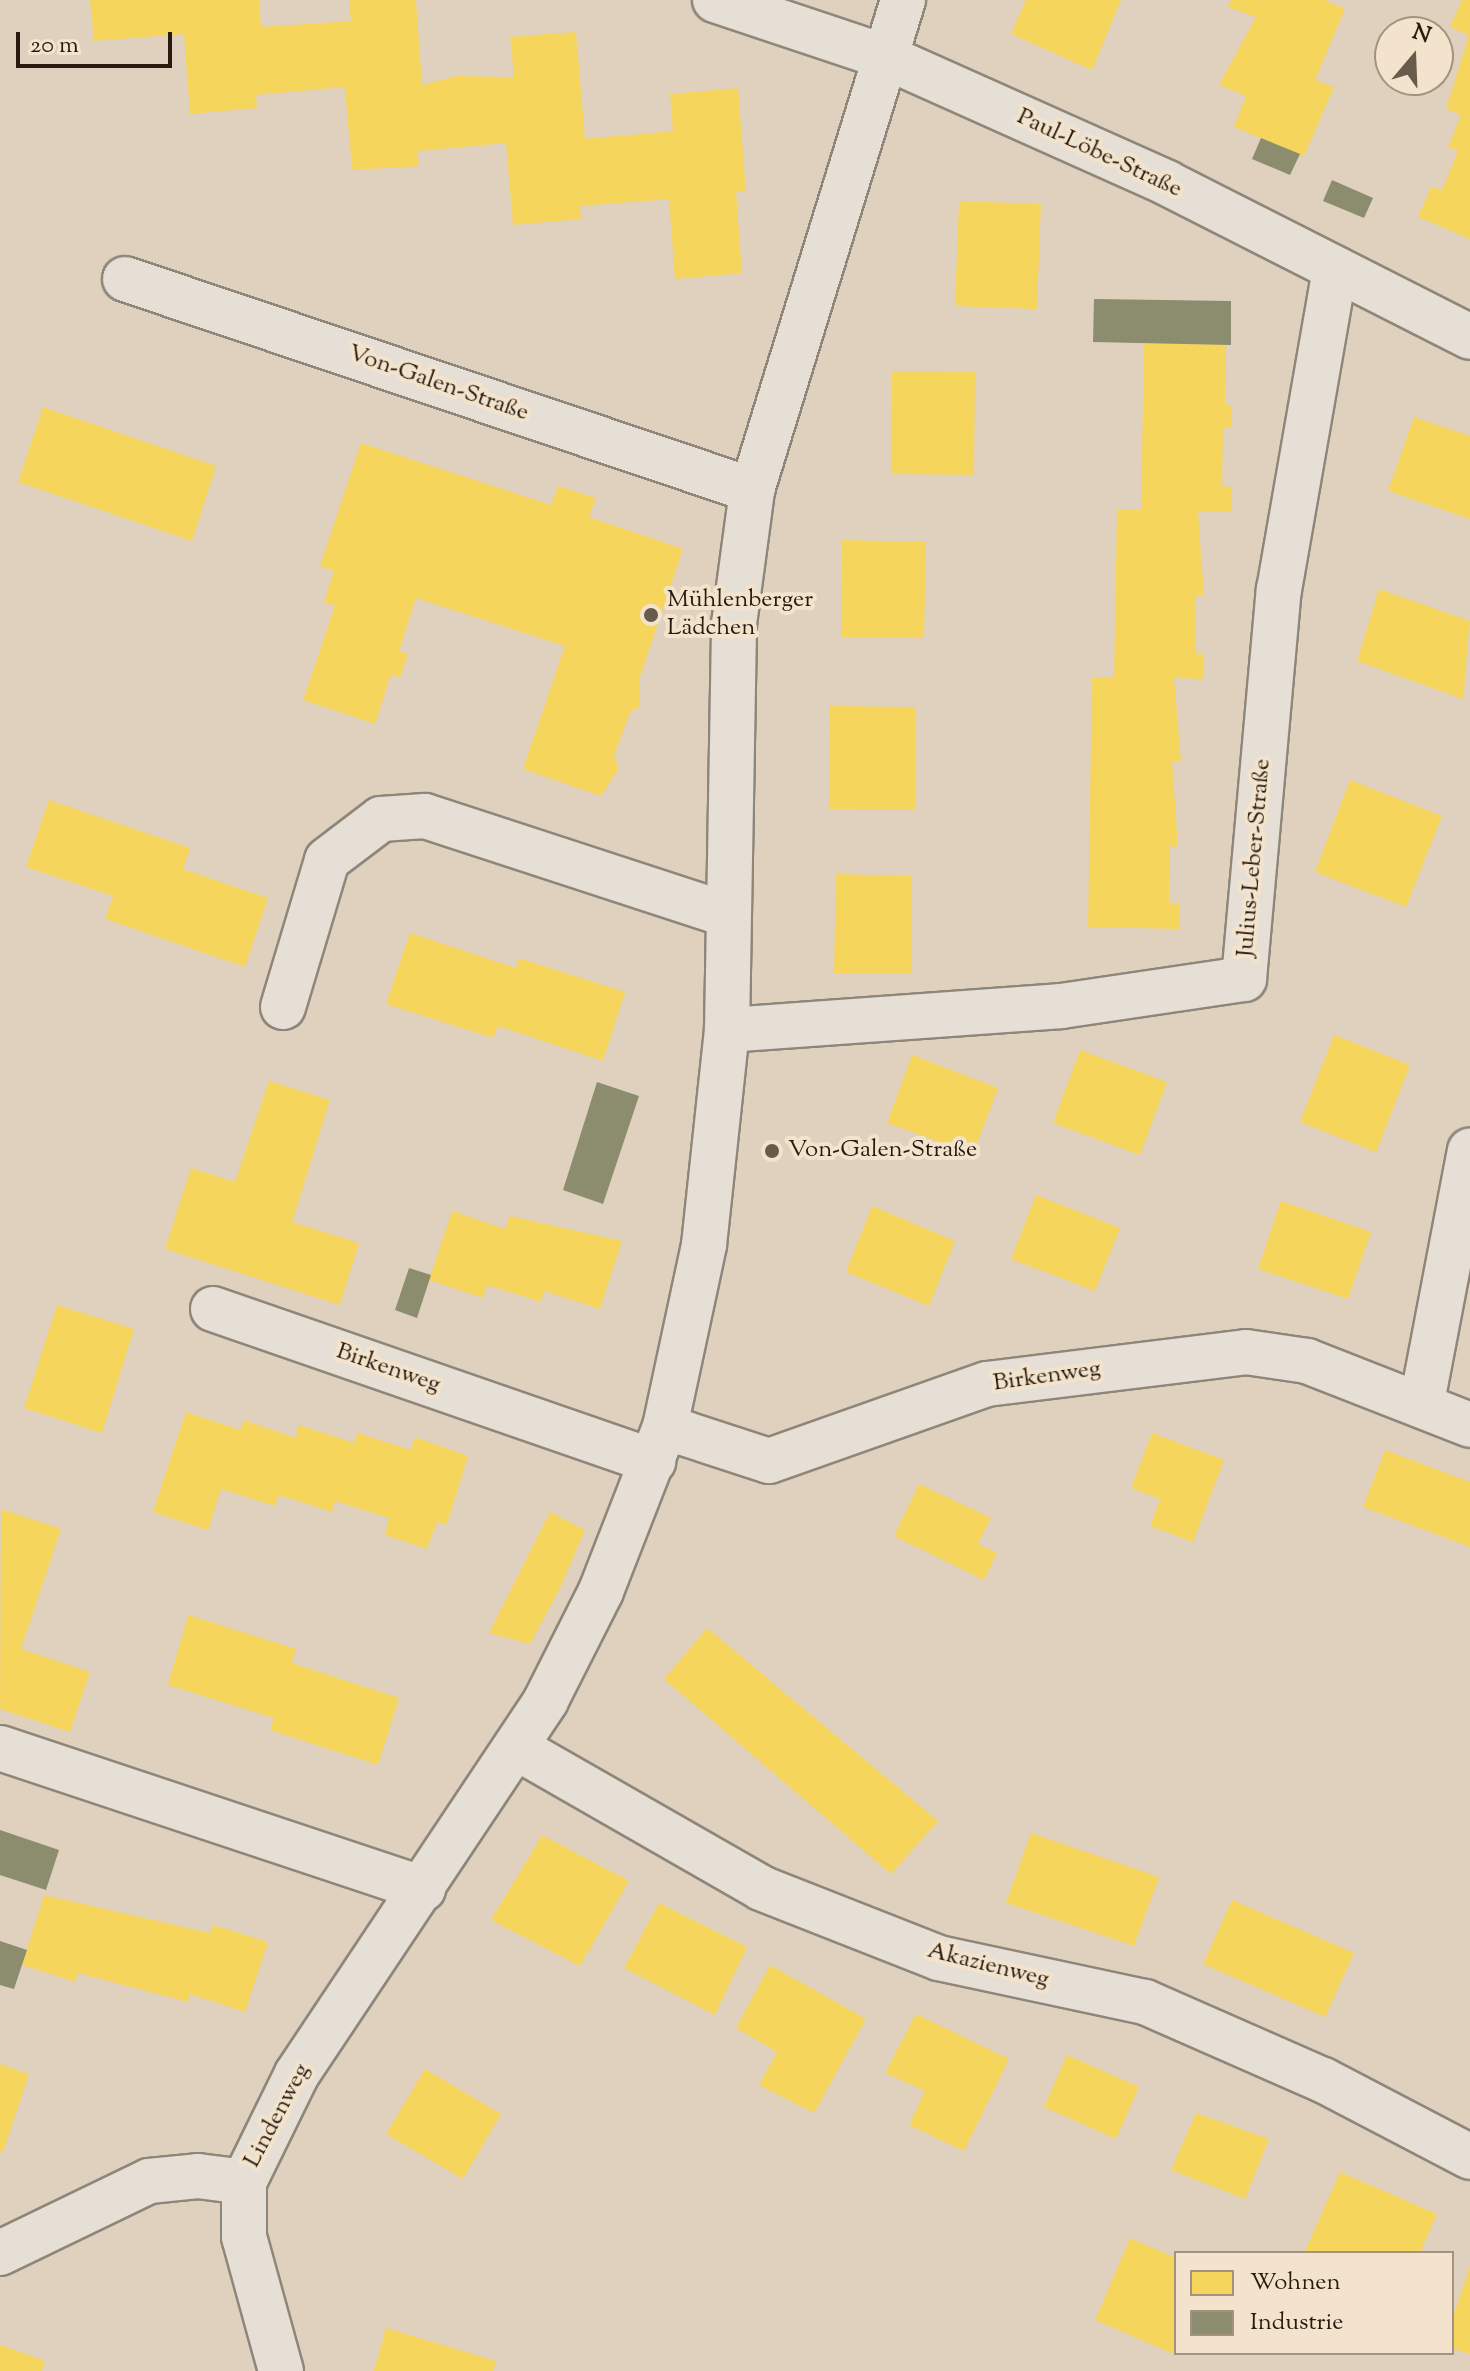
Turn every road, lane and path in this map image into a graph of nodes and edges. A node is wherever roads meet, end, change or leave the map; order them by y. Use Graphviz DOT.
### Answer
graph roads {
  1 [pos="715,0"];
  2 [pos="903,0"];
  3 [pos="888,58"];
  4 [pos="1335,269"];
  5 [pos="125,279"];
  6 [pos="1470,337"];
  7 [pos="752,490"];
  8 [pos="724,914"];
  9 [pos="283,1007"];
  10 [pos="727,1030"];
  11 [pos="1470,1151"];
  12 [pos="213,1309"];
  13 [pos="1422,1402"];
  14 [pos="1470,1425"];
  15 [pos="659,1444"];
  16 [pos="0,1748"];
  17 [pos="517,1748"];
  18 [pos="423,1889"];
  19 [pos="1470,2157"];
  20 [pos="244,2182"];
  21 [pos="0,2253"];
  22 [pos="281,2371"];
  1 -- 3 [label="street, Paul-Löbe-Straße"];
  2 -- 3 [label="street"];
  3 -- 4 [label="street, Paul-Löbe-Straße"];
  3 -- 7 [label="street"];
  4 -- 6 [label="street, Paul-Löbe-Straße"];
  4 -- 10 [label="street, Julius-Leber-Straße"];
  5 -- 7 [label="street, Von-Galen-Straße"];
  7 -- 8 [label="street"];
  8 -- 9 [label="street"];
  8 -- 10 [label="street"];
  10 -- 15 [label="street"];
  11 -- 13 [label="street"];
  12 -- 15 [label="street, Birkenweg"];
  13 -- 14 [label="street, Birkenweg"];
  13 -- 15 [label="street, Birkenweg"];
  15 -- 17 [label="street"];
  16 -- 18 [label="street"];
  17 -- 18 [label="street, Lindenweg"];
  17 -- 19 [label="street, Akazienweg"];
  18 -- 20 [label="street, Lindenweg"];
  20 -- 21 [label="street"];
  20 -- 22 [label="street, Lindenweg"];
}
